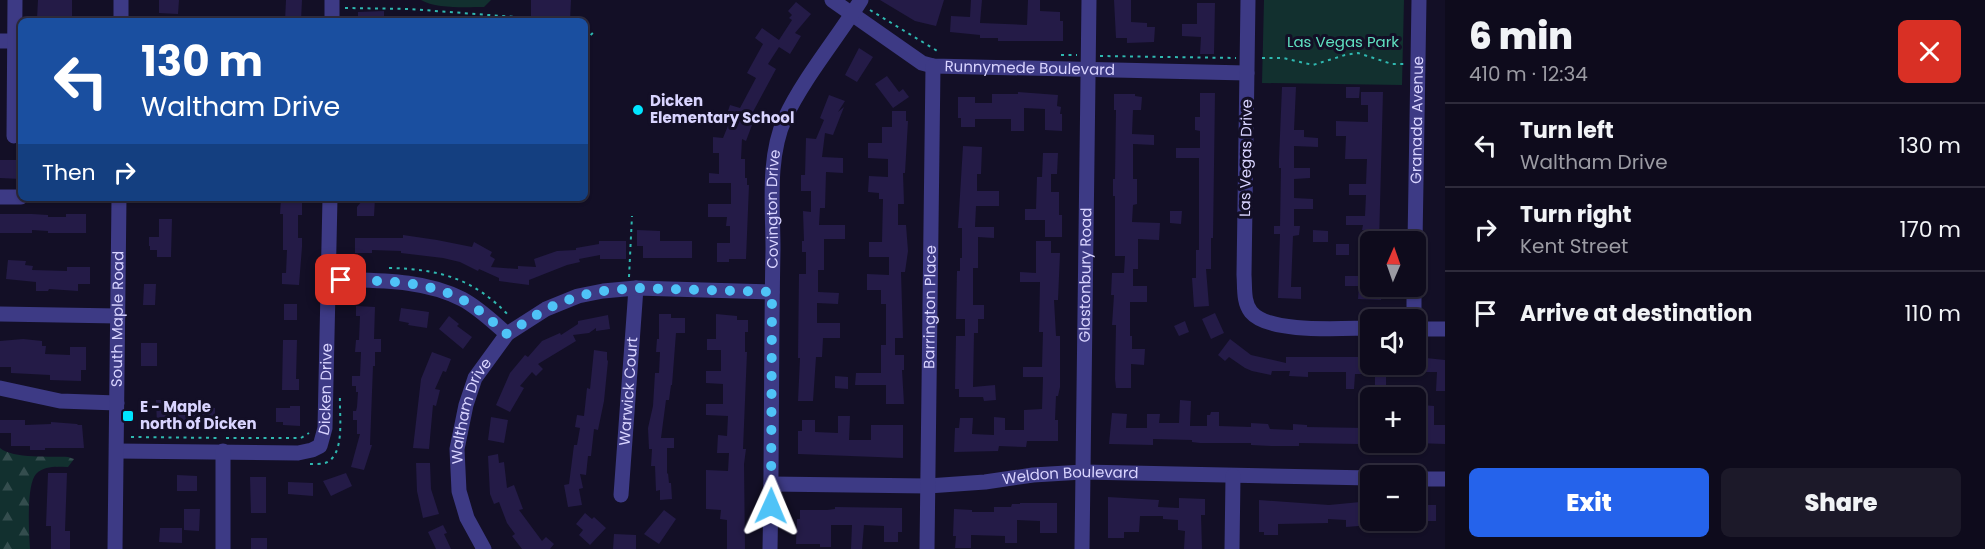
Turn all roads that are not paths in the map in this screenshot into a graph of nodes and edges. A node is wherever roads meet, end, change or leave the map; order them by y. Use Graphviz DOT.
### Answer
graph roads {
  1 [pos="15,0"];
  2 [pos="121,0"];
  3 [pos="832,0"];
  4 [pos="1089,0"];
  5 [pos="1248,0"];
  6 [pos="1419,0"];
  7 [pos="857,6"];
  8 [pos="121,18"];
  9 [pos="12,41"];
  10 [pos="936,60"];
  11 [pos="1088,63"];
  12 [pos="1247,73"];
  13 [pos="14,136"];
  14 [pos="0,197"];
  15 [pos="18,197"];
  16 [pos="119,201"];
  17 [pos="330,201"];
  18 [pos="1415,231"];
  19 [pos="328,279"];
  20 [pos="632,289"];
  21 [pos="772,292"];
  22 [pos="0,314"];
  23 [pos="118,316"];
  24 [pos="1360,328"];
  25 [pos="1426,329"];
  26 [pos="1445,329"];
  27 [pos="507,334"];
  28 [pos="0,388"];
  29 [pos="117,403"];
  30 [pos="117,451"];
  31 [pos="223,451"];
  32 [pos="1083,472"];
  33 [pos="1233,476"];
  34 [pos="1360,478"];
  35 [pos="1426,479"];
  36 [pos="1445,479"];
  37 [pos="771,484"];
  38 [pos="928,486"];
  39 [pos="621,495"];
  40 [pos="115,549"];
  41 [pos="223,549"];
  42 [pos="484,549"];
  43 [pos="770,549"];
  44 [pos="927,549"];
  45 [pos="1082,549"];
  46 [pos="1232,549"];
  1 -- 9 [label="street"];
  2 -- 8 [label="street"];
  3 -- 7 [label="street, Runnymede Boulevard"];
  4 -- 11 [label="street, Glastonbury Road"];
  5 -- 12 [label="street, Las Vegas Drive"];
  6 -- 18 [label="street, Granada Avenue"];
  7 -- 10 [label="street, Runnymede Boulevard"];
  7 -- 21 [label="street, Covington Drive"];
  9 -- 13 [label="street"];
  10 -- 11 [label="street, Runnymede Boulevard"];
  10 -- 38 [label="street, Barrington Place"];
  11 -- 12 [label="street, Runnymede Boulevard"];
  11 -- 32 [label="street, Glastonbury Road"];
  12 -- 24 [label="street, Las Vegas Drive"];
  14 -- 15 [label="street"];
  16 -- 23 [label="street, South Maple Road"];
  17 -- 19 [label="street, Dicken Drive"];
  19 -- 27 [label="street"];
  19 -- 31 [label="street, Dicken Drive"];
  20 -- 21 [label="street, Waltham Drive"];
  20 -- 27 [label="street, Waltham Drive"];
  20 -- 39 [label="street, Warwick Court"];
  21 -- 37 [label="street, Covington Drive"];
  22 -- 23 [label="street"];
  23 -- 29 [label="street, South Maple Road"];
  25 -- 26 [label="street"];
  27 -- 42 [label="street, Waltham Drive"];
  28 -- 29 [label="street"];
  29 -- 30 [label="street, South Maple Road"];
  30 -- 31 [label="street, Dicken Drive"];
  30 -- 40 [label="street, South Maple Road"];
  31 -- 41 [label="street"];
  32 -- 33 [label="street, Weldon Boulevard"];
  32 -- 38 [label="street, Weldon Boulevard"];
  32 -- 45 [label="street, Glastonbury Road"];
  33 -- 34 [label="street, Weldon Boulevard"];
  33 -- 46 [label="street"];
  35 -- 36 [label="street"];
  37 -- 38 [label="street, Weldon Boulevard"];
  37 -- 43 [label="street, Covington Drive"];
  38 -- 44 [label="street, Barrington Place"];
}
